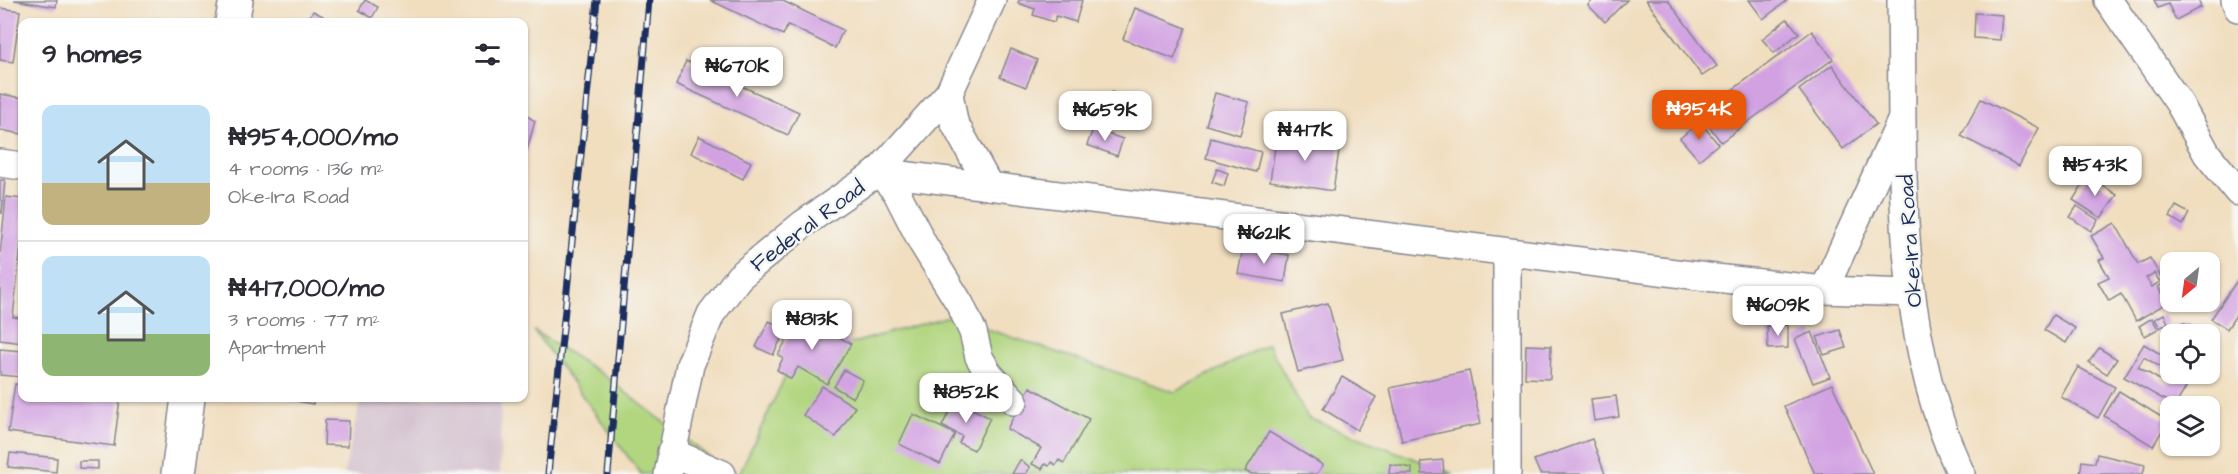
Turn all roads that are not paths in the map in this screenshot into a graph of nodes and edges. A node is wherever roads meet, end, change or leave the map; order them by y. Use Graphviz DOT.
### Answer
graph roads {
  1 [pos="236,0"];
  2 [pos="992,0"];
  3 [pos="2108,0"];
  4 [pos="2235,0"];
  5 [pos="1897,7"];
  6 [pos="2238,8"];
  7 [pos="233,18"];
  8 [pos="949,93"];
  9 [pos="1903,117"];
  10 [pos="0,163"];
  11 [pos="18,165"];
  12 [pos="878,172"];
  13 [pos="989,186"];
  14 [pos="2238,192"];
  15 [pos="1507,252"];
  16 [pos="1824,290"];
  17 [pos="1909,293"];
  18 [pos="1014,401"];
  19 [pos="187,402"];
  20 [pos="670,463"];
  21 [pos="178,474"];
  22 [pos="722,474"];
  23 [pos="1507,474"];
  24 [pos="1961,474"];
  1 -- 7 [label="main road"];
  2 -- 8 [label="street, Federal Road"];
  3 -- 14 [label="street"];
  4 -- 6 [label="street"];
  5 -- 9 [label="street, Oke-Ira Road"];
  8 -- 12 [label="street, Federal Road"];
  8 -- 13 [label="street"];
  9 -- 16 [label="street"];
  9 -- 17 [label="street, Oke-Ira Road"];
  10 -- 11 [label="street"];
  12 -- 13 [label="street"];
  12 -- 18 [label="street"];
  12 -- 20 [label="street, Federal Road"];
  13 -- 15 [label="street"];
  15 -- 16 [label="street"];
  15 -- 23 [label="street"];
  16 -- 17 [label="street"];
  17 -- 24 [label="street, Oke-Ira Road"];
  19 -- 21 [label="main road"];
  20 -- 22 [label="street"];
}
